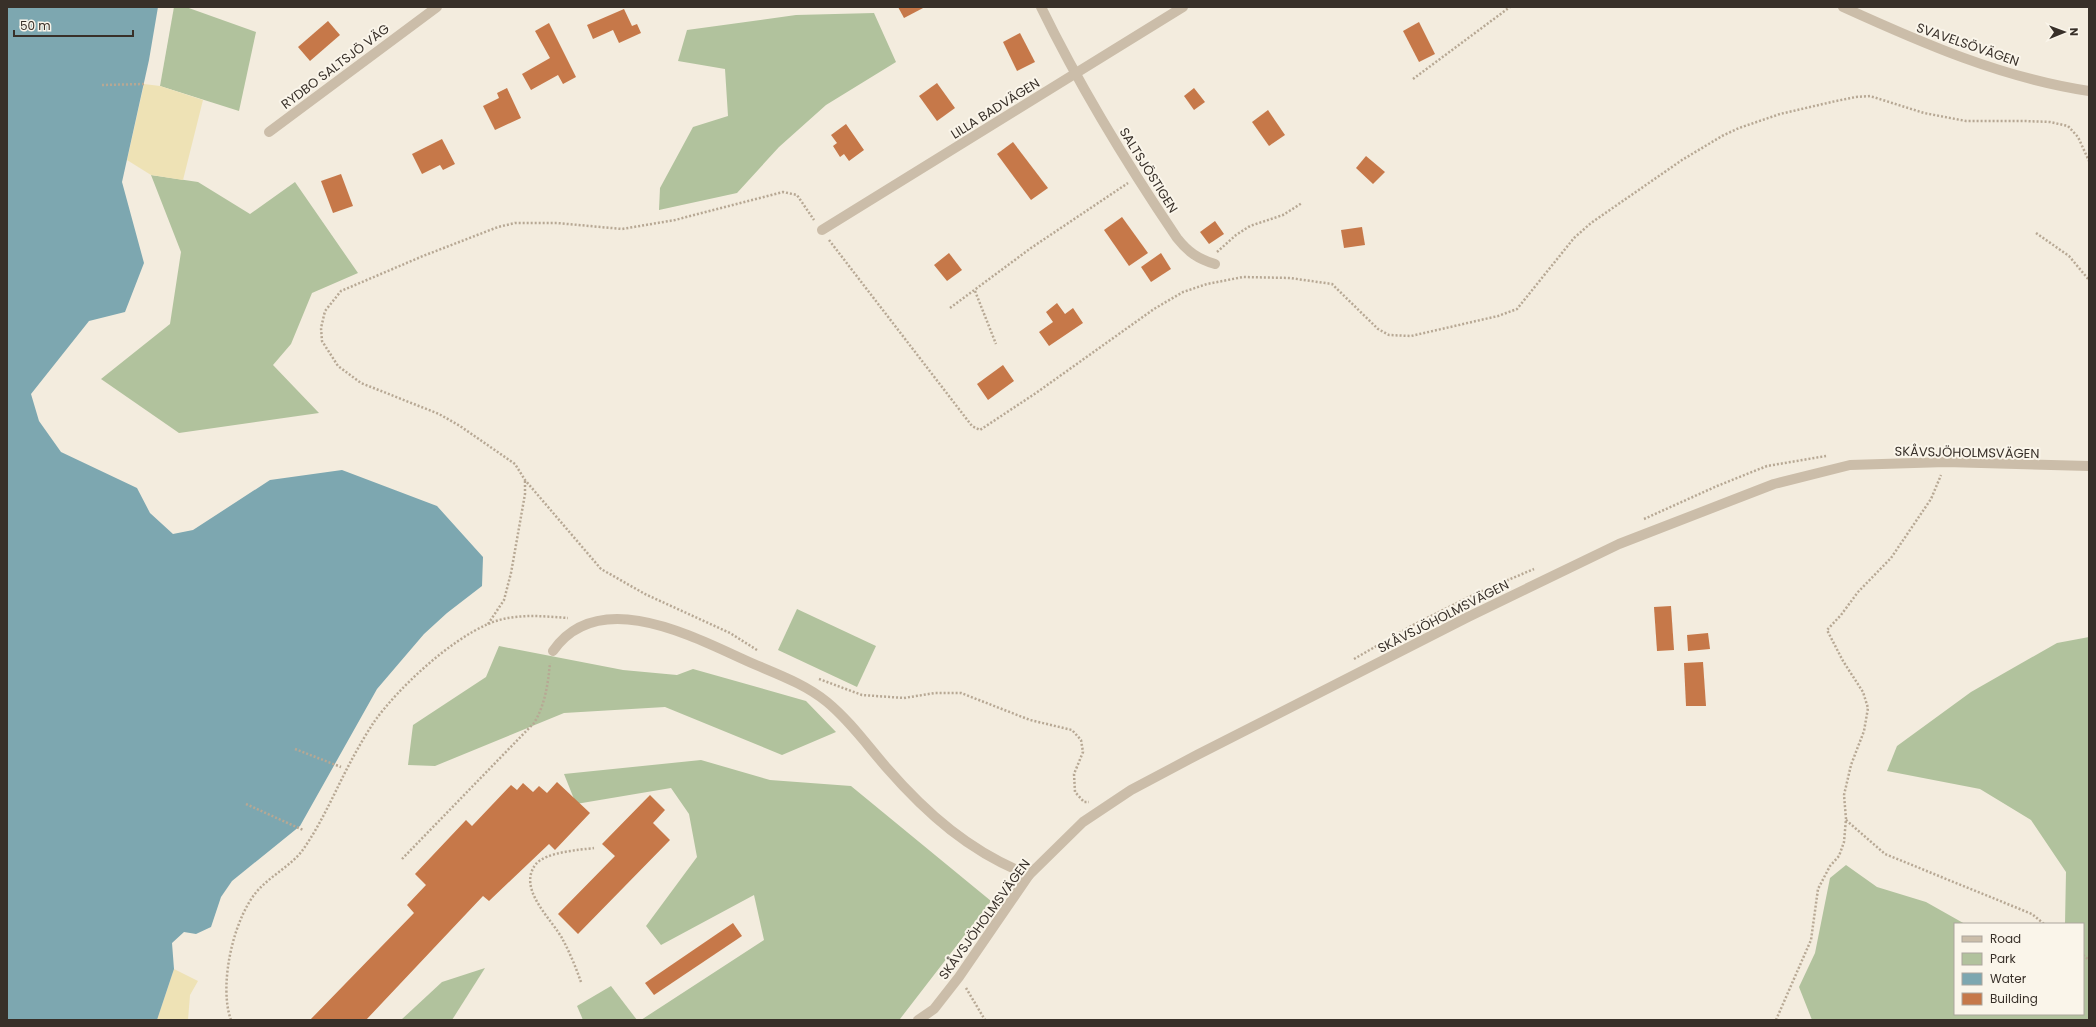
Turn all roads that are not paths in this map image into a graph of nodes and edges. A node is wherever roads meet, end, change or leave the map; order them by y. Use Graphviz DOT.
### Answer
graph roads {
  1 [pos="437,7"];
  2 [pos="1041,7"];
  3 [pos="1183,7"];
  4 [pos="1843,7"];
  5 [pos="1076,73"];
  6 [pos="2089,91"];
  7 [pos="269,132"];
  8 [pos="822,230"];
  9 [pos="1211,263"];
  10 [pos="2089,466"];
  11 [pos="553,651"];
  12 [pos="1029,875"];
  13 [pos="918,1020"];
  1 -- 7 [label="street, RYDBO SALTSJÖ VÄG"];
  2 -- 5 [label="street"];
  3 -- 5 [label="street, LILLA BADVÄGEN"];
  4 -- 6 [label="street, SVAVELSÖVÄGEN"];
  5 -- 8 [label="street, LILLA BADVÄGEN"];
  5 -- 9 [label="street, SALTSJÖSTIGEN"];
  10 -- 12 [label="street, SKÅVSJÖHOLMSVÄGEN"];
  11 -- 12 [label="street"];
  12 -- 13 [label="street, SKÅVSJÖHOLMSVÄGEN"];
}
